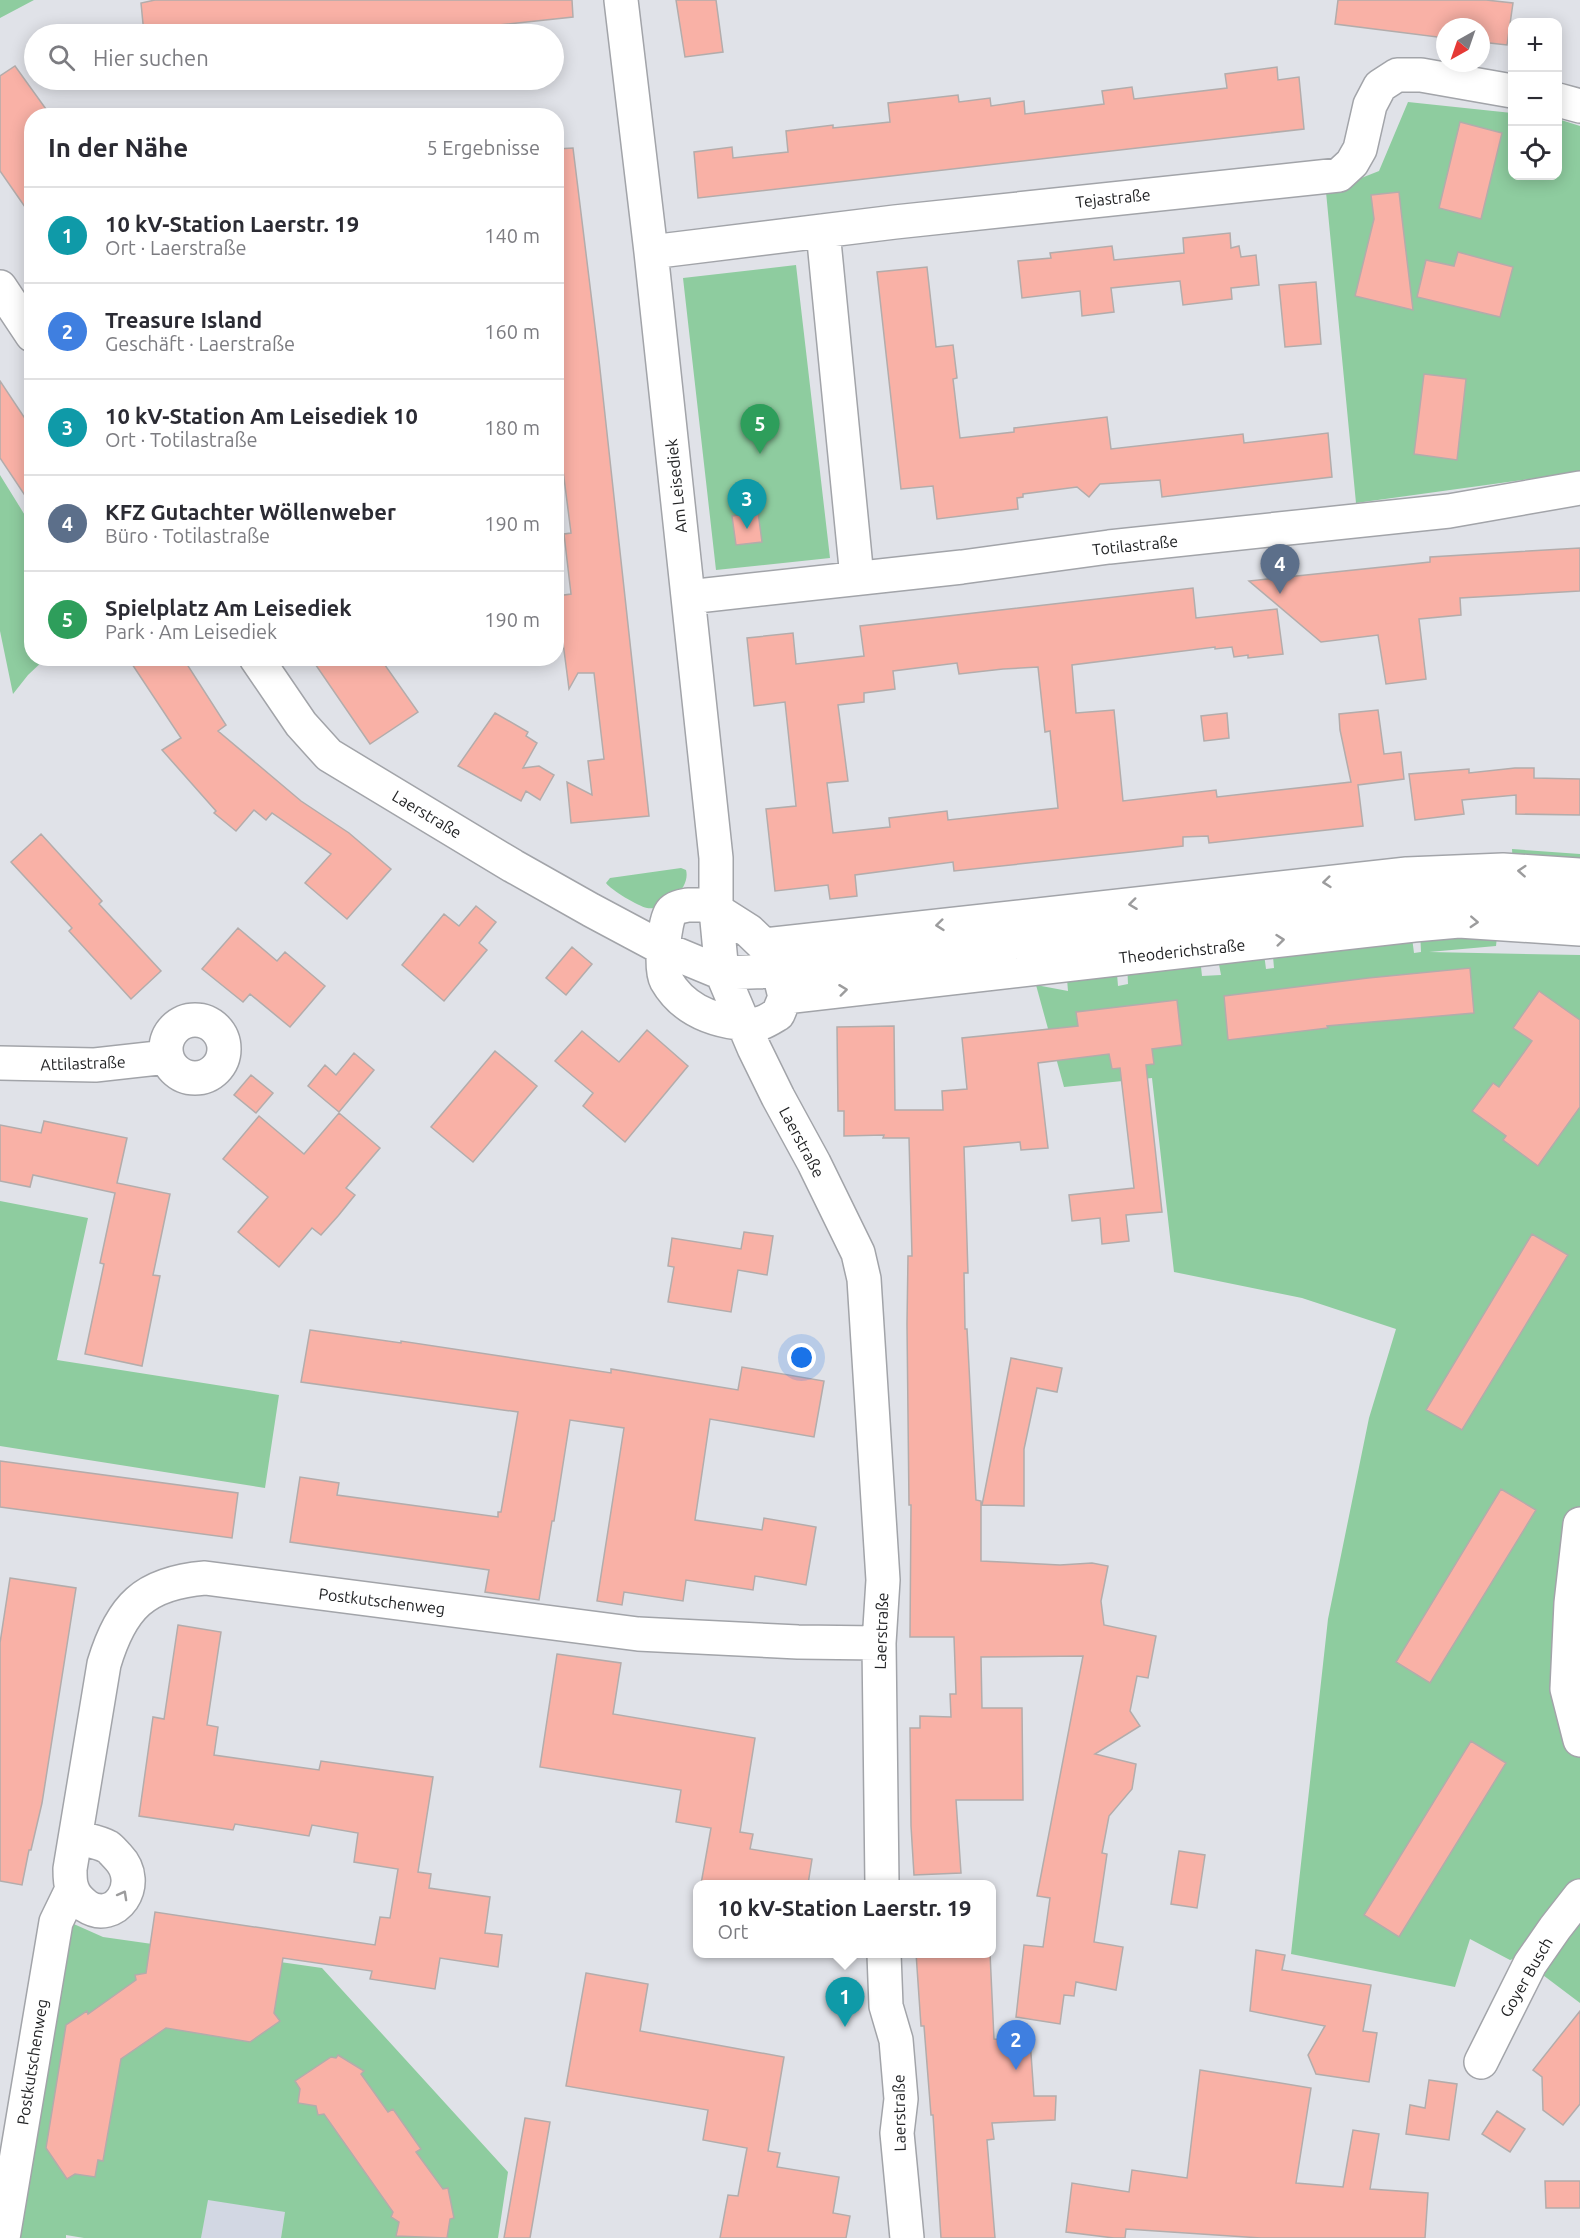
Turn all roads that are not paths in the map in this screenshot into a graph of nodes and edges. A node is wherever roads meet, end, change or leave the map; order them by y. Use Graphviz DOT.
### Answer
graph roads {
  1 [pos="621,0"];
  2 [pos="1508,90"];
  3 [pos="1562,101"];
  4 [pos="1580,106"];
  5 [pos="823,231"];
  6 [pos="651,252"];
  7 [pos="0,287"];
  8 [pos="24,323"];
  9 [pos="1580,488"];
  10 [pos="857,578"];
  11 [pos="688,597"];
  12 [pos="261,666"];
  13 [pos="1580,875"];
  14 [pos="1580,901"];
  15 [pos="716,910"];
  16 [pos="1050,926"];
  17 [pos="1580,929"];
  18 [pos="664,963"];
  19 [pos="776,971"];
  20 [pos="722,973"];
  21 [pos="743,1024"];
  22 [pos="167,1057"];
  23 [pos="0,1063"];
  24 [pos="1580,1524"];
  25 [pos="879,1643"];
  26 [pos="1580,1740"];
  27 [pos="76,1837"];
  28 [pos="882,1880"];
  29 [pos="72,1888"];
  30 [pos="1580,1896"];
  31 [pos="884,1958"];
  32 [pos="1481,2062"];
  33 [pos="3,2238"];
  34 [pos="908,2238"];
  1 -- 6 [label="street, Am Leisediek"];
  2 -- 5 [label="street, Tejastraße"];
  3 -- 4 [label="street"];
  5 -- 6 [label="street, Tejastraße"];
  5 -- 10 [label="street"];
  6 -- 11 [label="street, Am Leisediek"];
  7 -- 8 [label="street"];
  9 -- 10 [label="street, Totilastraße"];
  10 -- 11 [label="street, Totilastraße"];
  11 -- 15 [label="street, Am Leisediek"];
  12 -- 18 [label="street, Laerstraße"];
  13 -- 16 [label="street, Theoderichstraße, one-way"];
  14 -- 16 [label="street, Theoderichstraße"];
  15 -- 18 [label="street"];
  15 -- 19 [label="street"];
  15 -- 20 [label="street, Am Leisediek"];
  16 -- 19 [label="street, Theoderichstraße"];
  19 -- 17 [label="street, Theoderichstraße, one-way"];
  18 -- 20 [label="street, Laerstraße"];
  18 -- 21 [label="street, Laerstraße"];
  19 -- 20 [label="street, Theoderichstraße"];
  19 -- 21 [label="street"];
  20 -- 21 [label="street, Laerstraße"];
  21 -- 25 [label="street, Laerstraße"];
  22 -- 23 [label="street, Attilastraße"];
  24 -- 26 [label="street"];
  25 -- 27 [label="street, Postkutschenweg"];
  25 -- 28 [label="street, Laerstraße"];
  27 -- 29 [label="street, Postkutschenweg"];
  29 -- 27 [label="street, one-way"];
  29 -- 33 [label="street, Postkutschenweg"];
  30 -- 32 [label="street, Goyer Busch"];
  31 -- 34 [label="street, Laerstraße"];
}
